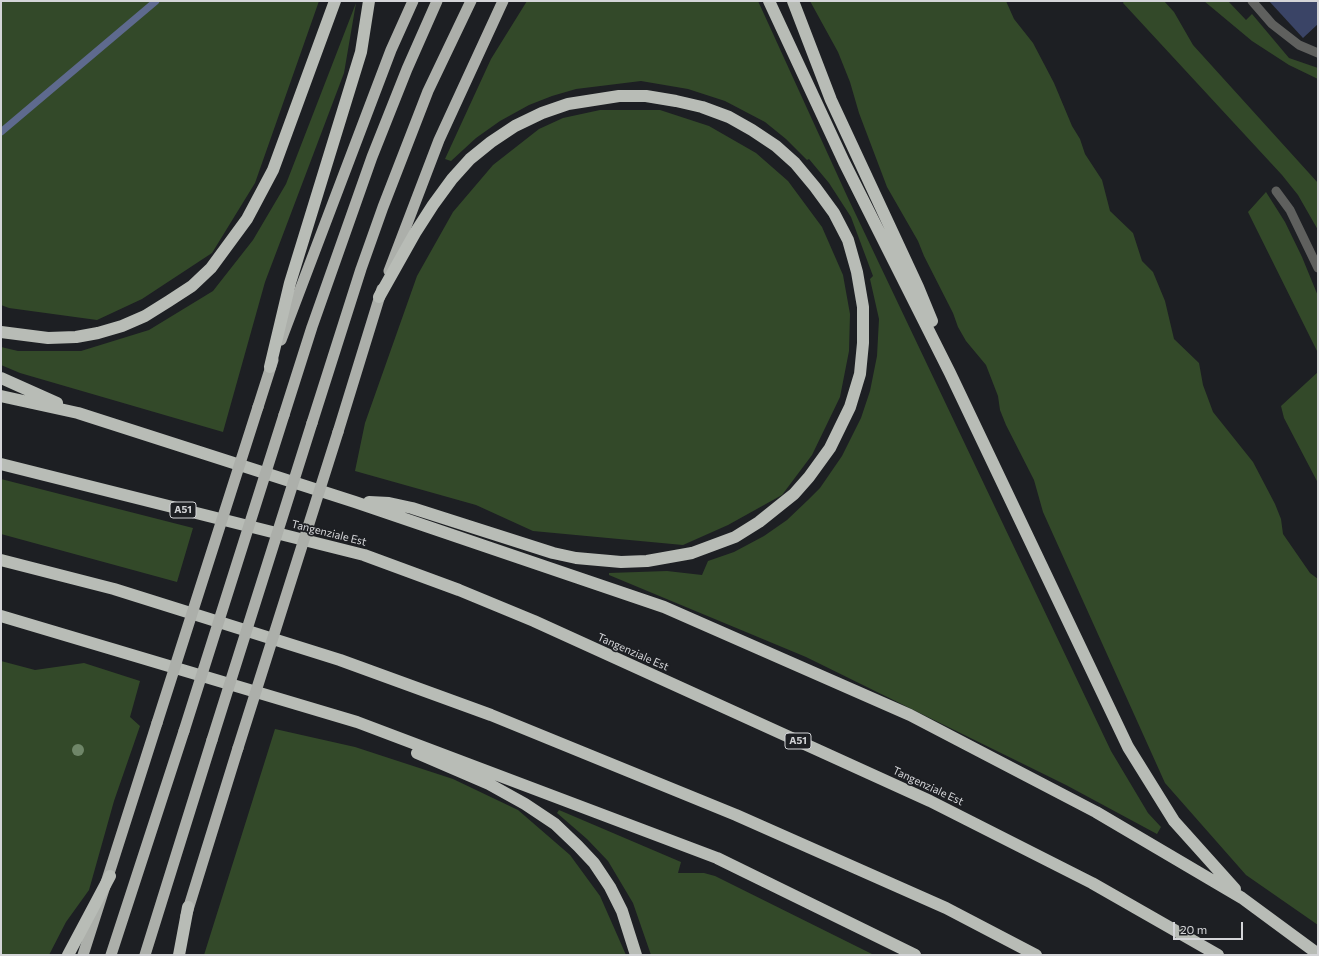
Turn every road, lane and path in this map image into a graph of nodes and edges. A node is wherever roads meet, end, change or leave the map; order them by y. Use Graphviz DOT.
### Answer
graph roads {
  1 [pos="335,1"];
  2 [pos="369,1"];
  3 [pos="413,1"];
  4 [pos="437,1"];
  5 [pos="471,1"];
  6 [pos="503,1"];
  7 [pos="511,1"];
  8 [pos="770,1"];
  9 [pos="793,1"];
  10 [pos="1252,1"];
  11 [pos="1318,52"];
  12 [pos="474,61"];
  13 [pos="1276,191"];
  14 [pos="1318,268"];
  15 [pos="379,297"];
  16 [pos="1,332"];
  17 [pos="270,367"];
  18 [pos="950,373"];
  19 [pos="1,378"];
  20 [pos="1,396"];
  21 [pos="78,413"];
  22 [pos="1,464"];
  23 [pos="355,502"];
  24 [pos="1,560"];
  25 [pos="2,617"];
  26 [pos="357,722"];
  27 [pos="110,876"];
  28 [pos="1242,898"];
  29 [pos="188,907"];
  30 [pos="1318,954"];
  31 [pos="68,955"];
  32 [pos="83,955"];
  33 [pos="111,955"];
  34 [pos="145,955"];
  35 [pos="173,955"];
  36 [pos="180,955"];
  37 [pos="636,955"];
  38 [pos="915,955"];
  39 [pos="1036,955"];
  40 [pos="1218,955"];
  1 -- 16 [label="highway"];
  2 -- 17 [label="highway"];
  3 -- 17 [label="highway"];
  4 -- 33 [label="highway, bridge"];
  5 -- 34 [label="highway, bridge"];
  6 -- 12 [label="highway"];
  7 -- 12 [label="highway"];
  8 -- 18 [label="highway"];
  9 -- 18 [label="highway"];
  10 -- 11 [label="lane"];
  12 -- 15 [label="highway"];
  13 -- 14 [label="lane"];
  15 -- 23 [label="highway"];
  15 -- 29 [label="highway, bridge"];
  17 -- 27 [label="highway, bridge"];
  18 -- 28 [label="highway"];
  19 -- 21 [label="highway"];
  20 -- 21 [label="highway"];
  21 -- 23 [label="highway"];
  22 -- 40 [label="highway, Tangenziale Est / A51"];
  23 -- 28 [label="highway"];
  24 -- 39 [label="highway"];
  25 -- 26 [label="highway"];
  26 -- 37 [label="highway"];
  26 -- 38 [label="highway"];
  27 -- 31 [label="highway"];
  27 -- 32 [label="highway"];
  28 -- 30 [label="highway"];
  29 -- 35 [label="highway"];
  29 -- 36 [label="highway"];
}
